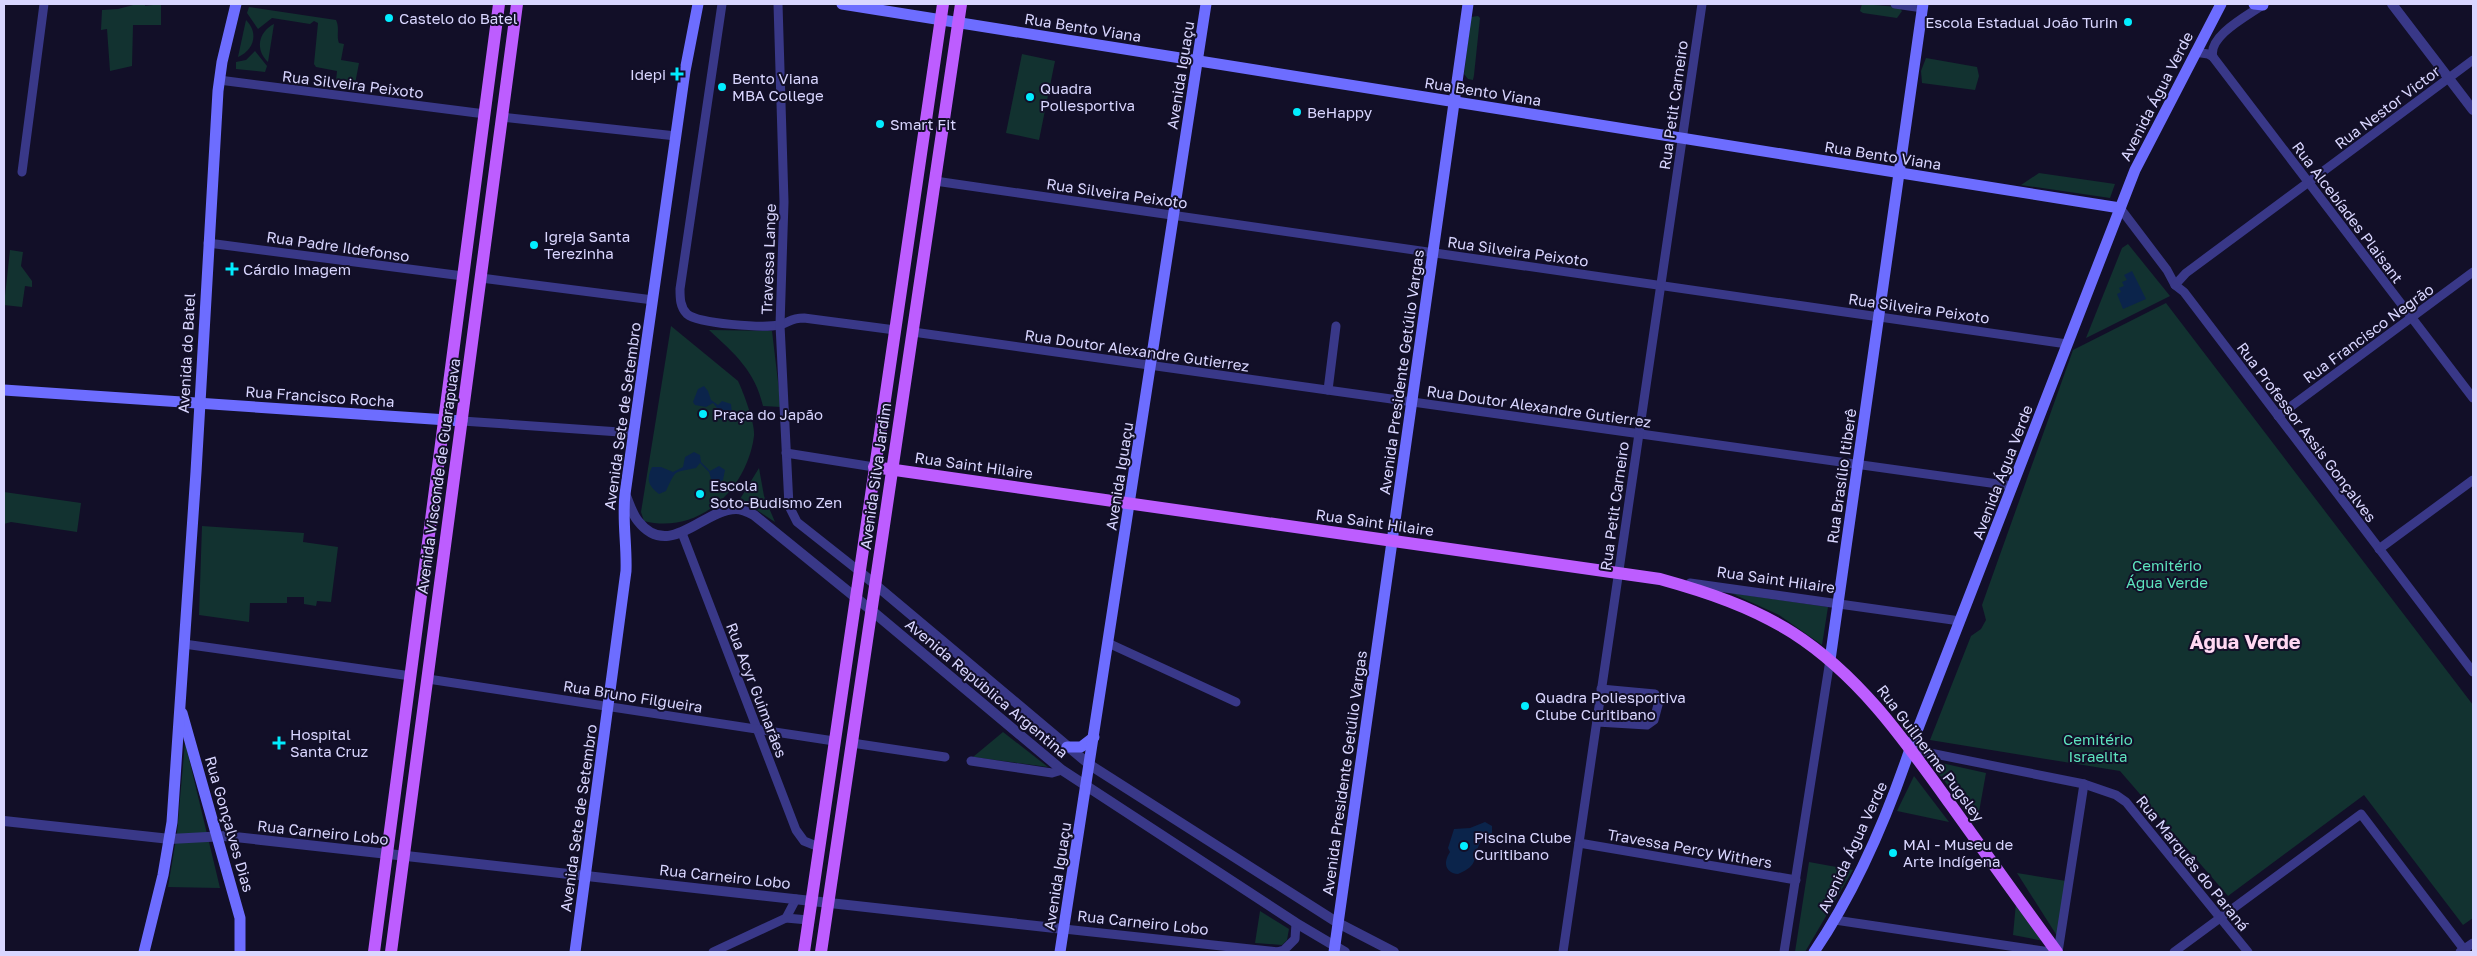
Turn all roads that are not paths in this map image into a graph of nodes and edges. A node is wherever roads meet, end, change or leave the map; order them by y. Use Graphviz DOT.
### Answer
graph roads {
  1 [pos="44,4"];
  2 [pos="236,4"];
  3 [pos="499,4"];
  4 [pos="517,4"];
  5 [pos="698,4"];
  6 [pos="722,4"];
  7 [pos="778,4"];
  8 [pos="842,4"];
  9 [pos="943,4"];
  10 [pos="961,4"];
  11 [pos="1206,4"];
  12 [pos="1468,4"];
  13 [pos="1702,4"];
  14 [pos="1895,4"];
  15 [pos="2221,4"];
  16 [pos="2260,4"];
  17 [pos="2392,4"];
  18 [pos="1923,6"];
  19 [pos="941,20"];
  20 [pos="958,22"];
  21 [pos="2195,52"];
  22 [pos="2213,57"];
  23 [pos="2473,60"];
  24 [pos="1197,61"];
  25 [pos="508,69"];
  26 [pos="2449,78"];
  27 [pos="219,80"];
  28 [pos="488,85"];
  29 [pos="1454,102"];
  30 [pos="928,106"];
  31 [pos="2473,110"];
  32 [pos="484,114"];
  33 [pos="502,117"];
  34 [pos="676,136"];
  35 [pos="1682,138"];
  36 [pos="940,145"];
  37 [pos="22,172"];
  38 [pos="1899,173"];
  39 [pos="476,181"];
  40 [pos="935,181"];
  41 [pos="2308,182"];
  42 [pos="490,206"];
  43 [pos="931,207"];
  44 [pos="2120,208"];
  45 [pos="1174,215"];
  46 [pos="910,226"];
  47 [pos="208,243"];
  48 [pos="1433,252"];
  49 [pos="2473,272"];
  50 [pos="463,276"];
  51 [pos="480,278"];
  52 [pos="1661,285"];
  53 [pos="2175,285"];
  54 [pos="653,300"];
  55 [pos="1879,316"];
  56 [pos="2412,318"];
  57 [pos="780,325"];
  58 [pos="1336,326"];
  59 [pos="474,329"];
  60 [pos="895,330"];
  61 [pos="913,332"];
  62 [pos="2067,344"];
  63 [pos="453,356"];
  64 [pos="1151,366"];
  65 [pos="4,390"];
  66 [pos="1328,390"];
  67 [pos="2473,398"];
  68 [pos="1412,402"];
  69 [pos="198,403"];
  70 [pos="2278,416"];
  71 [pos="445,420"];
  72 [pos="462,421"];
  73 [pos="634,433"];
  74 [pos="1639,434"];
  75 [pos="786,453"];
  76 [pos="1858,464"];
  77 [pos="874,467"];
  78 [pos="892,469"];
  79 [pos="2473,480"];
  80 [pos="2012,486"];
  81 [pos="625,494"];
  82 [pos="1130,503"];
  83 [pos="792,514"];
  84 [pos="682,533"];
  85 [pos="1392,540"];
  86 [pos="2379,549"];
  87 [pos="859,571"];
  88 [pos="1618,573"];
  89 [pos="1660,579"];
  90 [pos="876,584"];
  91 [pos="855,596"];
  92 [pos="1838,604"];
  93 [pos="872,610"];
  94 [pos="1960,622"];
  95 [pos="867,638"];
  96 [pos="1108,643"];
  97 [pos="184,644"];
  98 [pos="846,657"];
  99 [pos="1830,660"];
  100 [pos="2473,672"];
  101 [pos="411,676"];
  102 [pos="428,679"];
  103 [pos="1601,689"];
  104 [pos="1236,702"];
  105 [pos="180,706"];
  106 [pos="609,706"];
  107 [pos="1596,722"];
  108 [pos="757,729"];
  109 [pos="1094,737"];
  110 [pos="834,740"];
  111 [pos="852,743"];
  112 [pos="1067,747"];
  113 [pos="1910,749"];
  114 [pos="945,757"];
  115 [pos="971,761"];
  116 [pos="1090,765"];
  117 [pos="1062,770"];
  118 [pos="2084,784"];
  119 [pos="414,786"];
  120 [pos="1086,788"];
  121 [pos="393,810"];
  122 [pos="4,821"];
  123 [pos="217,835"];
  124 [pos="170,839"];
  125 [pos="1579,843"];
  126 [pos="819,847"];
  127 [pos="387,854"];
  128 [pos="404,856"];
  129 [pos="586,876"];
  130 [pos="1796,880"];
  131 [pos="796,899"];
  132 [pos="811,901"];
  133 [pos="828,903"];
  134 [pos="786,918"];
  135 [pos="2220,918"];
  136 [pos="808,920"];
  137 [pos="1835,920"];
  138 [pos="1338,923"];
  139 [pos="1296,924"];
  140 [pos="1064,929"];
  141 [pos="2473,943"];
  142 [pos="1334,949"];
  143 [pos="824,951"];
  144 [pos="2464,951"];
  145 [pos="144,952"];
  146 [pos="240,952"];
  147 [pos="374,952"];
  148 [pos="391,952"];
  149 [pos="575,952"];
  150 [pos="712,952"];
  151 [pos="804,952"];
  152 [pos="1060,952"];
  153 [pos="1277,952"];
  154 [pos="1345,952"];
  155 [pos="1394,952"];
  156 [pos="1563,952"];
  157 [pos="1784,952"];
  158 [pos="1814,952"];
  159 [pos="2050,952"];
  160 [pos="2057,952"];
  161 [pos="2174,952"];
  162 [pos="2248,952"];
  1 -- 37 [label="street"];
  2 -- 27 [label="main road, Avenida do Batel"];
  3 -- 28 [label="main road, Avenida Visconde de Guarapuava"];
  4 -- 25 [label="main road, Avenida Visconde de Guarapuava"];
  5 -- 34 [label="main road, Avenida Sete de Setembro"];
  6 -- 57 [label="street"];
  7 -- 57 [label="street, Travessa Lange"];
  8 -- 19 [label="main road, Rua Bento Viana"];
  9 -- 19 [label="main road, Avenida Silva Jardim"];
  10 -- 20 [label="main road, Avenida Silva Jardim"];
  11 -- 24 [label="main road, Avenida Iguaçu"];
  12 -- 29 [label="main road, Avenida Presidente Getúlio Vargas"];
  13 -- 35 [label="street, Rua Petit Carneiro"];
  14 -- 18 [label="street"];
  15 -- 21 [label="main road, Avenida Água Verde"];
  16 -- 22 [label="street"];
  17 -- 26 [label="street"];
  18 -- 38 [label="main road, Rua Brasílio Itiberê"];
  19 -- 20 [label="main road, Rua Bento Viana"];
  19 -- 30 [label="main road, Avenida Silva Jardim"];
  20 -- 24 [label="main road, Rua Bento Viana"];
  20 -- 36 [label="main road, Avenida Silva Jardim"];
  21 -- 22 [label="street"];
  21 -- 44 [label="main road, Avenida Água Verde"];
  22 -- 41 [label="street, Rua Alcebíades Plaisant"];
  23 -- 26 [label="street, Rua Nestor Victor"];
  24 -- 29 [label="main road, Rua Bento Viana"];
  24 -- 45 [label="main road, Avenida Iguaçu"];
  25 -- 28 [label="main road"];
  25 -- 33 [label="main road, Avenida Visconde de Guarapuava"];
  26 -- 31 [label="street"];
  26 -- 41 [label="street, Rua Nestor Victor"];
  27 -- 32 [label="street, Rua Silveira Peixoto"];
  27 -- 47 [label="main road, Avenida do Batel"];
  28 -- 32 [label="main road, Avenida Visconde de Guarapuava"];
  29 -- 35 [label="main road, Rua Bento Viana"];
  29 -- 48 [label="main road, Avenida Presidente Getúlio Vargas"];
  30 -- 36 [label="main road"];
  30 -- 46 [label="main road, Avenida Silva Jardim"];
  32 -- 39 [label="main road, Avenida Visconde de Guarapuava"];
  33 -- 34 [label="street"];
  33 -- 42 [label="main road, Avenida Visconde de Guarapuava"];
  34 -- 54 [label="main road, Avenida Sete de Setembro"];
  35 -- 38 [label="main road, Rua Bento Viana"];
  35 -- 52 [label="street, Rua Petit Carneiro"];
  36 -- 40 [label="main road, Avenida Silva Jardim"];
  38 -- 44 [label="main road, Rua Bento Viana"];
  38 -- 55 [label="main road, Rua Brasílio Itiberê"];
  39 -- 42 [label="main road"];
  39 -- 50 [label="main road, Avenida Visconde de Guarapuava"];
  40 -- 43 [label="main road, Avenida Silva Jardim"];
  40 -- 45 [label="street, Rua Silveira Peixoto"];
  41 -- 53 [label="street, Rua Nestor Victor"];
  41 -- 56 [label="street, Rua Alcebíades Plaisant"];
  42 -- 51 [label="main road, Avenida Visconde de Guarapuava"];
  43 -- 46 [label="main road"];
  43 -- 61 [label="main road, Avenida Silva Jardim"];
  44 -- 53 [label="street, Rua Professor Assis Gonçalves"];
  44 -- 62 [label="main road, Avenida Água Verde"];
  45 -- 48 [label="street, Rua Silveira Peixoto"];
  45 -- 64 [label="main road, Avenida Iguaçu"];
  46 -- 60 [label="main road, Avenida Silva Jardim"];
  47 -- 50 [label="street, Rua Padre Ildefonso"];
  47 -- 69 [label="main road, Avenida do Batel"];
  48 -- 52 [label="street, Rua Silveira Peixoto"];
  48 -- 68 [label="main road, Avenida Presidente Getúlio Vargas"];
  49 -- 56 [label="street, Rua Francisco Negrão"];
  50 -- 63 [label="main road, Avenida Visconde de Guarapuava"];
  51 -- 54 [label="street"];
  51 -- 59 [label="main road, Avenida Visconde de Guarapuava"];
  52 -- 55 [label="street, Rua Silveira Peixoto"];
  52 -- 74 [label="street, Rua Petit Carneiro"];
  53 -- 70 [label="street, Rua Professor Assis Gonçalves"];
  54 -- 73 [label="main road, Avenida Sete de Setembro"];
  55 -- 62 [label="street, Rua Silveira Peixoto"];
  55 -- 76 [label="main road, Rua Brasílio Itiberê"];
  56 -- 67 [label="street, Rua Alcebíades Plaisant"];
  56 -- 70 [label="street, Rua Francisco Negrão"];
  57 -- 60 [label="street"];
  57 -- 75 [label="street, Travessa Lange"];
  58 -- 66 [label="street"];
  59 -- 63 [label="main road"];
  59 -- 72 [label="main road, Avenida Visconde de Guarapuava"];
  60 -- 77 [label="main road, Avenida Silva Jardim"];
  61 -- 64 [label="street, Rua Doutor Alexandre Gutierrez"];
  61 -- 78 [label="main road, Avenida Silva Jardim"];
  62 -- 80 [label="main road, Avenida Água Verde"];
  63 -- 71 [label="main road, Avenida Visconde de Guarapuava"];
  64 -- 66 [label="street, Rua Doutor Alexandre Gutierrez"];
  64 -- 82 [label="main road, Avenida Iguaçu"];
  65 -- 69 [label="main road, Rua Francisco Rocha"];
  66 -- 68 [label="street, Rua Doutor Alexandre Gutierrez"];
  68 -- 74 [label="street, Rua Doutor Alexandre Gutierrez"];
  68 -- 85 [label="main road, Avenida Presidente Getúlio Vargas"];
  69 -- 71 [label="main road, Rua Francisco Rocha"];
  69 -- 97 [label="main road, Avenida do Batel"];
  70 -- 86 [label="street, Rua Professor Assis Gonçalves"];
  71 -- 72 [label="main road, Rua Francisco Rocha"];
  71 -- 101 [label="main road, Avenida Visconde de Guarapuava"];
  72 -- 73 [label="street, Rua Francisco Rocha"];
  72 -- 102 [label="main road, Avenida Visconde de Guarapuava"];
  73 -- 81 [label="main road, Avenida Sete de Setembro"];
  74 -- 76 [label="street, Rua Doutor Alexandre Gutierrez"];
  74 -- 88 [label="street, Rua Petit Carneiro"];
  75 -- 77 [label="street, Rua Saint Hilaire"];
  75 -- 83 [label="street, Travessa Lange"];
  76 -- 80 [label="street, Rua Doutor Alexandre Gutierrez"];
  76 -- 92 [label="main road, Rua Brasílio Itiberê"];
  77 -- 78 [label="main road, Rua Saint Hilaire"];
  77 -- 87 [label="main road, Avenida Silva Jardim"];
  78 -- 82 [label="main road, Rua Saint Hilaire"];
  78 -- 90 [label="main road, Avenida Silva Jardim"];
  79 -- 86 [label="street"];
  80 -- 94 [label="main road, Avenida Água Verde"];
  81 -- 84 [label="street, Avenida República Argentina"];
  81 -- 106 [label="main road, Avenida Sete de Setembro"];
  82 -- 85 [label="main road, Rua Saint Hilaire"];
  82 -- 96 [label="main road, Avenida Iguaçu"];
  83 -- 87 [label="street, Avenida República Argentina"];
  84 -- 91 [label="street, Avenida República Argentina"];
  84 -- 108 [label="street, Rua Acyr Guimarães"];
  85 -- 88 [label="main road, Rua Saint Hilaire"];
  85 -- 138 [label="main road, Avenida Presidente Getúlio Vargas"];
  86 -- 100 [label="street, Rua Professor Assis Gonçalves"];
  87 -- 90 [label="street, Avenida República Argentina"];
  87 -- 91 [label="main road, Avenida Silva Jardim"];
  88 -- 89 [label="main road, Rua Saint Hilaire"];
  88 -- 103 [label="street, Rua Petit Carneiro"];
  89 -- 92 [label="street, Rua Saint Hilaire"];
  89 -- 99 [label="main road, Rua Guilherme Pugsley"];
  90 -- 93 [label="main road, Avenida Silva Jardim"];
  90 -- 112 [label="street, Avenida República Argentina"];
  91 -- 93 [label="street, Avenida República Argentina"];
  91 -- 98 [label="main road, Avenida Silva Jardim"];
  92 -- 94 [label="street, Rua Saint Hilaire"];
  92 -- 99 [label="main road, Rua Brasílio Itiberê"];
  93 -- 95 [label="main road, Avenida Silva Jardim"];
  93 -- 117 [label="street, Avenida República Argentina"];
  94 -- 113 [label="main road, Avenida Água Verde"];
  95 -- 98 [label="main road"];
  95 -- 111 [label="main road, Avenida Silva Jardim"];
  96 -- 104 [label="street"];
  96 -- 109 [label="main road, Avenida Iguaçu"];
  97 -- 101 [label="street"];
  97 -- 105 [label="main road, Avenida do Batel"];
  98 -- 110 [label="main road, Avenida Silva Jardim"];
  99 -- 113 [label="main road, Rua Guilherme Pugsley"];
  99 -- 130 [label="street, Rua Brasílio Itiberê"];
  101 -- 121 [label="main road, Avenida Visconde de Guarapuava"];
  102 -- 106 [label="street, Rua Bruno Filgueira"];
  102 -- 119 [label="main road, Avenida Visconde de Guarapuava"];
  103 -- 107 [label="street, Rua Petit Carneiro"];
  103 -- 107 [label="street"];
  105 -- 123 [label="main road, Rua Gonçalves Dias"];
  105 -- 124 [label="main road, Avenida do Batel"];
  106 -- 108 [label="street, Rua Bruno Filgueira"];
  106 -- 129 [label="main road, Avenida Sete de Setembro"];
  107 -- 125 [label="street, Rua Petit Carneiro"];
  108 -- 110 [label="street, Rua Bruno Filgueira"];
  108 -- 126 [label="street, Rua Acyr Guimarães"];
  109 -- 112 [label="main road"];
  109 -- 116 [label="main road, Avenida Iguaçu"];
  110 -- 126 [label="main road, Avenida Silva Jardim"];
  111 -- 114 [label="street"];
  111 -- 133 [label="main road, Avenida Silva Jardim"];
  112 -- 116 [label="street, Avenida República Argentina"];
  113 -- 118 [label="street, Rua Marquês do Paraná"];
  113 -- 137 [label="main road, Avenida Água Verde"];
  113 -- 160 [label="main road, Rua Guilherme Pugsley"];
  115 -- 117 [label="street"];
  116 -- 120 [label="main road, Avenida Iguaçu"];
  116 -- 138 [label="street, Avenida República Argentina"];
  117 -- 120 [label="street, Avenida República Argentina"];
  118 -- 135 [label="street, Rua Marquês do Paraná"];
  118 -- 160 [label="street"];
  119 -- 121 [label="main road"];
  119 -- 128 [label="main road, Avenida Visconde de Guarapuava"];
  120 -- 139 [label="street, Avenida República Argentina"];
  120 -- 140 [label="main road, Avenida Iguaçu"];
  121 -- 127 [label="main road, Avenida Visconde de Guarapuava"];
  122 -- 124 [label="street, Rua Carneiro Lobo"];
  123 -- 124 [label="street, Rua Carneiro Lobo"];
  123 -- 127 [label="street, Rua Carneiro Lobo"];
  123 -- 146 [label="main road, Rua Gonçalves Dias"];
  124 -- 145 [label="main road, Avenida do Batel"];
  125 -- 130 [label="street, Travessa Percy Withers"];
  125 -- 156 [label="street, Rua Petit Carneiro"];
  126 -- 132 [label="main road, Avenida Silva Jardim"];
  127 -- 128 [label="street, Rua Carneiro Lobo"];
  127 -- 147 [label="main road, Avenida Visconde de Guarapuava"];
  128 -- 129 [label="street, Rua Carneiro Lobo"];
  128 -- 148 [label="main road, Avenida Visconde de Guarapuava"];
  129 -- 131 [label="street, Rua Carneiro Lobo"];
  129 -- 149 [label="main road, Avenida Sete de Setembro"];
  130 -- 157 [label="street, Rua Brasílio Itiberê"];
  131 -- 132 [label="street, Rua Carneiro Lobo"];
  131 -- 134 [label="street"];
  132 -- 133 [label="street, Rua Carneiro Lobo"];
  132 -- 136 [label="main road, Avenida Silva Jardim"];
  133 -- 140 [label="street, Rua Carneiro Lobo"];
  133 -- 143 [label="main road, Avenida Silva Jardim"];
  134 -- 136 [label="street"];
  134 -- 150 [label="street"];
  135 -- 144 [label="street"];
  135 -- 161 [label="street"];
  135 -- 162 [label="street, Rua Marquês do Paraná"];
  136 -- 151 [label="main road, Avenida Silva Jardim"];
  137 -- 158 [label="main road, Avenida Água Verde"];
  137 -- 159 [label="street"];
  138 -- 142 [label="main road, Avenida Presidente Getúlio Vargas"];
  138 -- 155 [label="street, Avenida República Argentina"];
  139 -- 142 [label="street, Avenida República Argentina"];
  139 -- 153 [label="street, Rua Carneiro Lobo"];
  140 -- 152 [label="main road, Avenida Iguaçu"];
  140 -- 153 [label="street, Rua Carneiro Lobo"];
  141 -- 144 [label="street"];
  142 -- 154 [label="street, Avenida República Argentina"];
}
